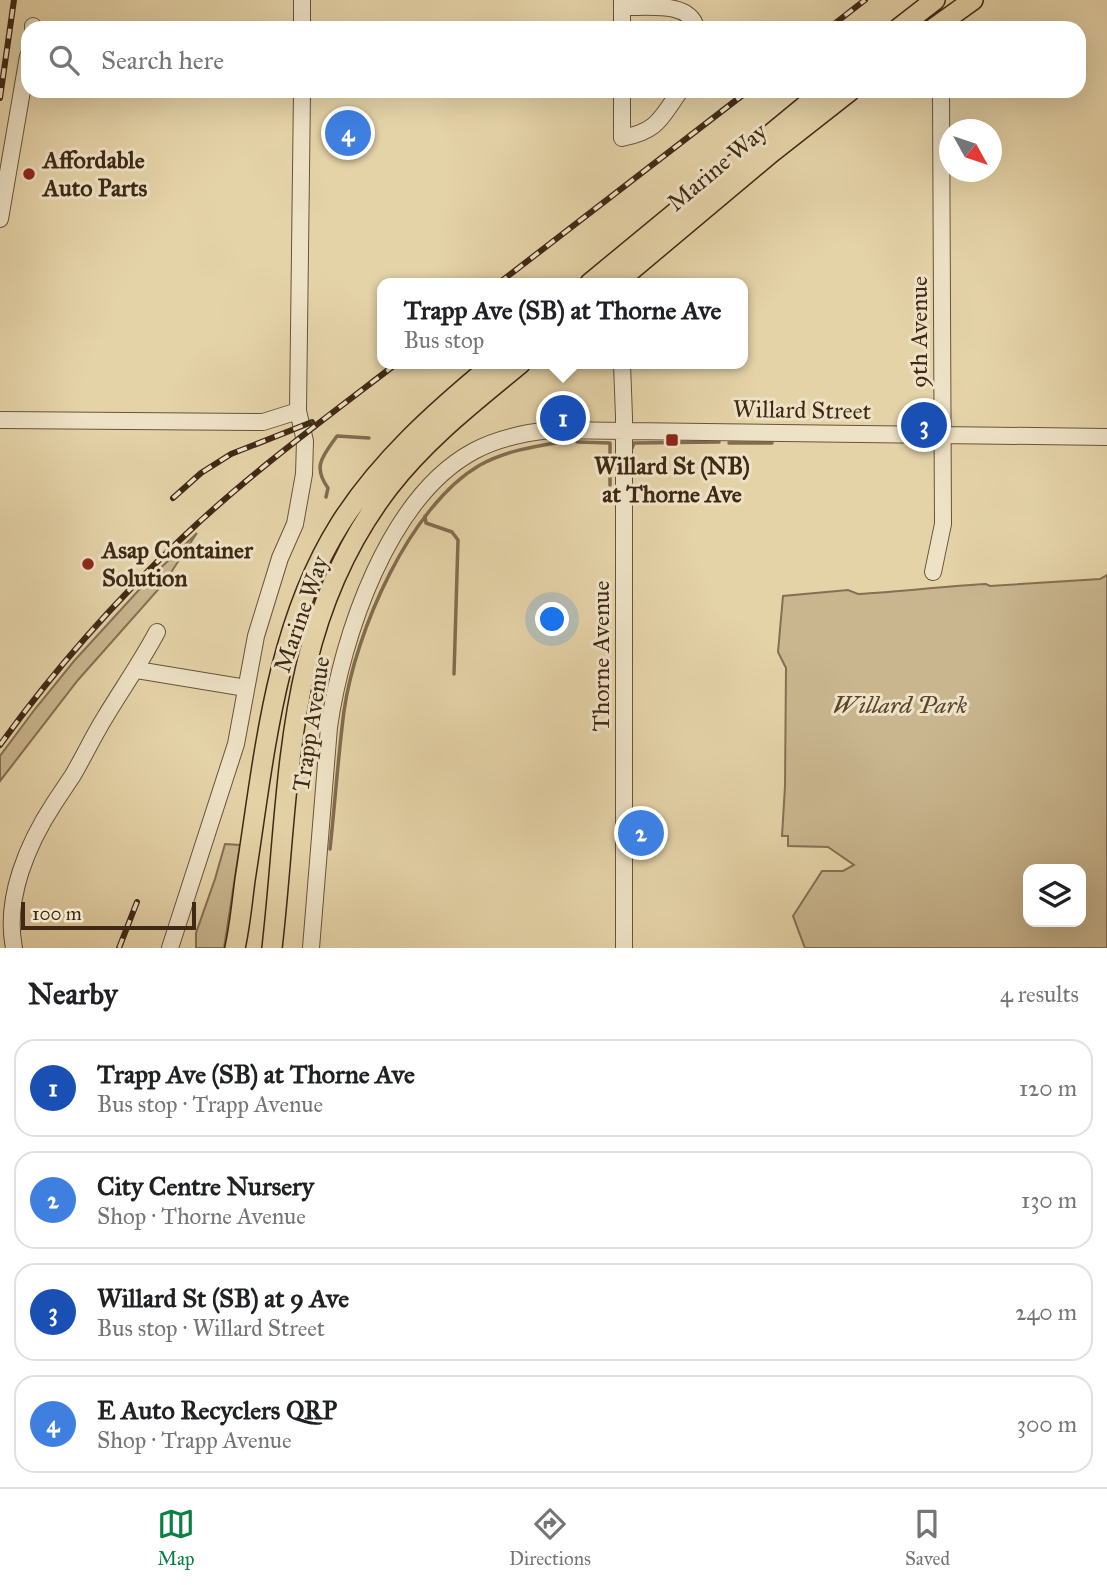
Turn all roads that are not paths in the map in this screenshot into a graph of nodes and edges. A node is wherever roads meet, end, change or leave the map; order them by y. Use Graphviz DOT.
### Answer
graph roads {
  1 [pos="302,0"];
  2 [pos="935,0"];
  3 [pos="973,0"];
  4 [pos="622,4"];
  5 [pos="302,21"];
  6 [pos="693,21"];
  7 [pos="908,21"];
  8 [pos="944,21"];
  9 [pos="21,97"];
  10 [pos="302,98"];
  11 [pos="622,98"];
  12 [pos="675,98"];
  13 [pos="815,98"];
  14 [pos="841,98"];
  15 [pos="941,98"];
  16 [pos="0,219"];
  17 [pos="596,278"];
  18 [pos="622,278"];
  19 [pos="487,369"];
  20 [pos="514,369"];
  21 [pos="622,369"];
  22 [pos="298,411"];
  23 [pos="0,420"];
  24 [pos="623,430"];
  25 [pos="943,434"];
  26 [pos="1107,437"];
  27 [pos="933,572"];
  28 [pos="158,632"];
  29 [pos="137,670"];
  30 [pos="246,688"];
  31 [pos="14,948"];
  32 [pos="170,948"];
  33 [pos="235,948"];
  34 [pos="272,948"];
  35 [pos="311,948"];
  36 [pos="624,948"];
  1 -- 5 [label="street"];
  2 -- 7 [label="main road"];
  3 -- 8 [label="main road"];
  4 -- 6 [label="street"];
  9 -- 16 [label="street"];
  10 -- 22 [label="street"];
  11 -- 12 [label="street"];
  13 -- 17 [label="main road, Marine Way"];
  14 -- 18 [label="main road, Marine Way"];
  15 -- 25 [label="street, 9th Avenue"];
  19 -- 33 [label="main road, Marine Way"];
  20 -- 34 [label="main road, Marine Way"];
  21 -- 24 [label="street, Thorne Avenue"];
  22 -- 23 [label="street"];
  22 -- 30 [label="street"];
  24 -- 25 [label="street, Willard Street"];
  24 -- 35 [label="street, Trapp Avenue"];
  24 -- 36 [label="street, Thorne Avenue"];
  25 -- 26 [label="street, Willard Street"];
  25 -- 27 [label="street, 9th Avenue"];
  28 -- 29 [label="street"];
  29 -- 30 [label="street"];
  29 -- 31 [label="street"];
  30 -- 32 [label="street"];
}
